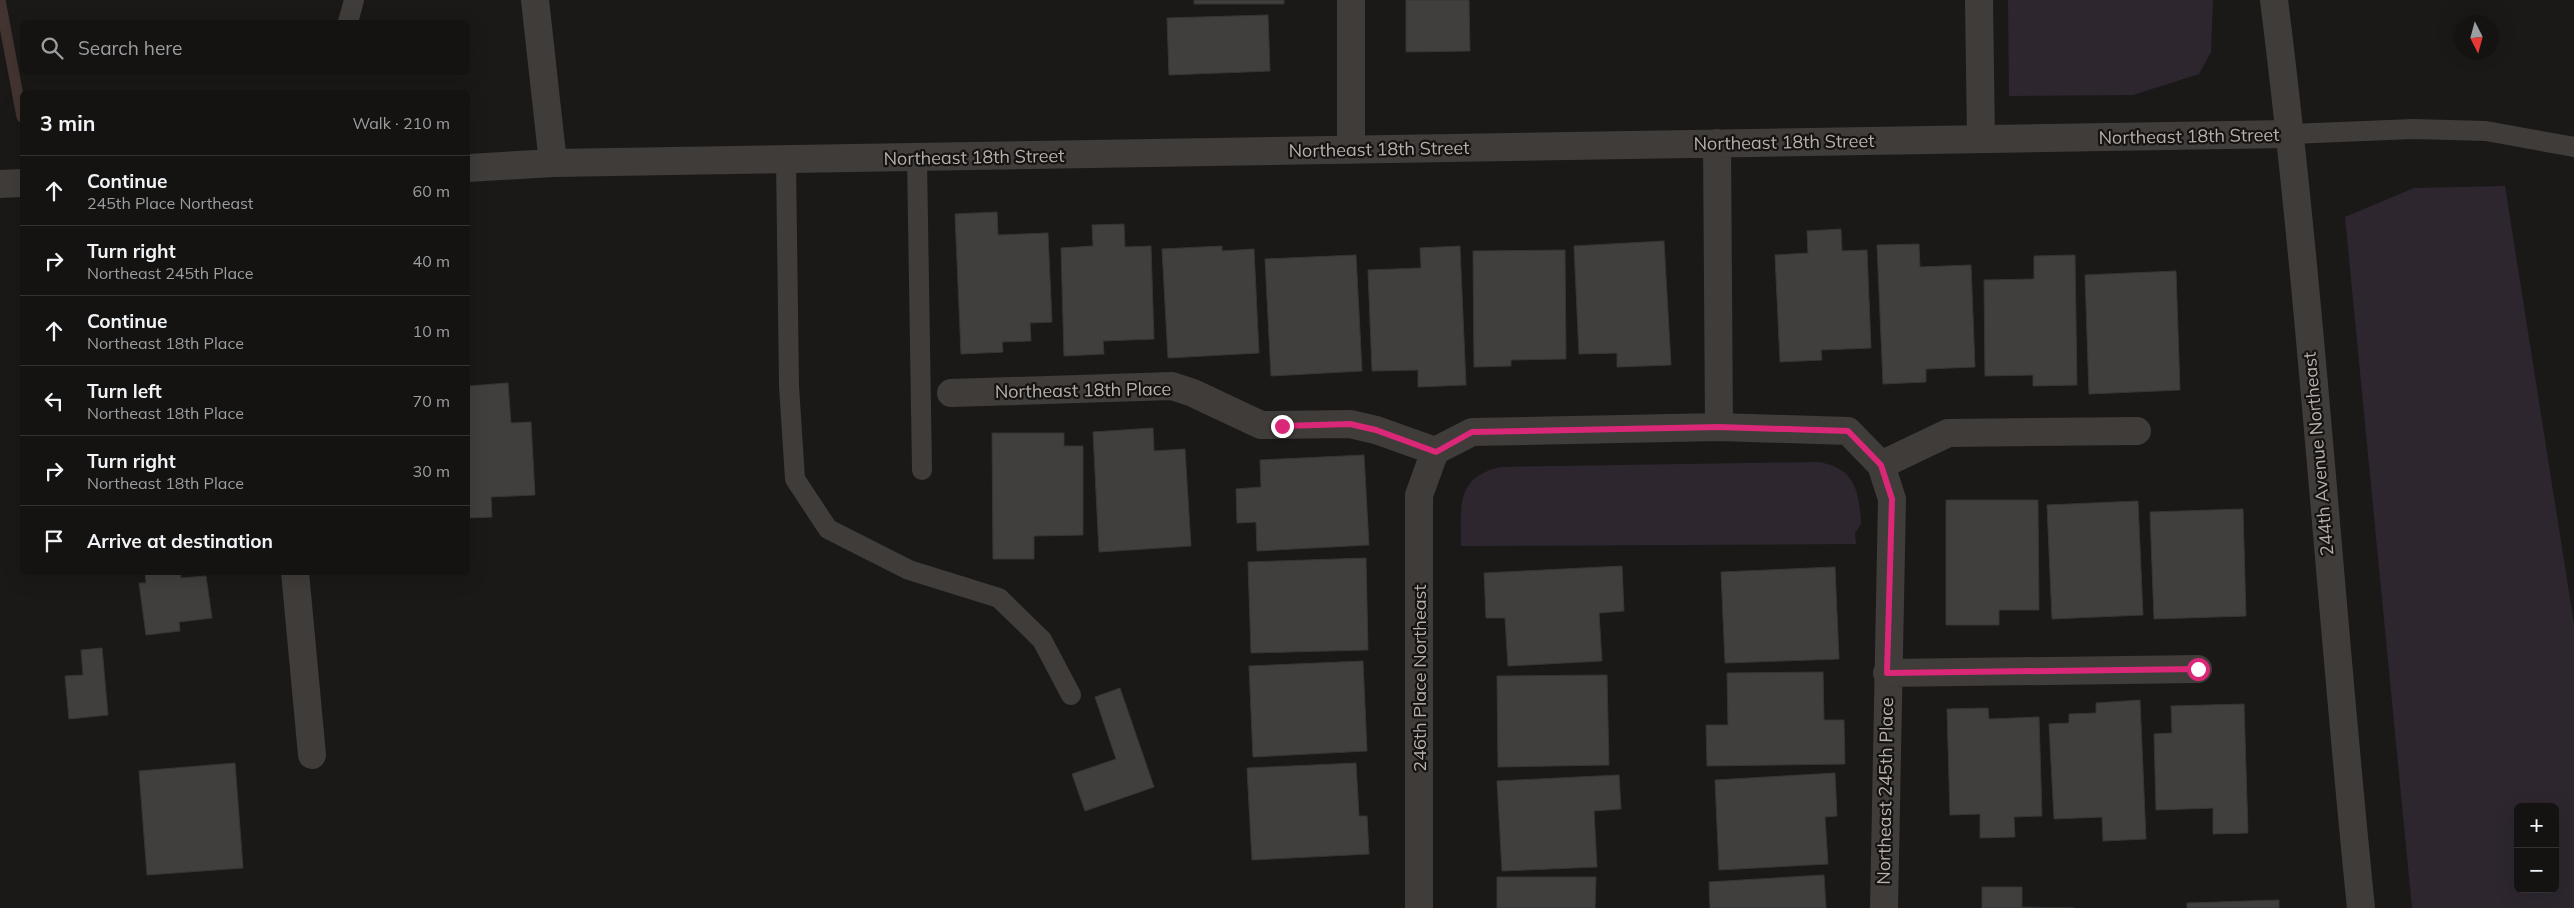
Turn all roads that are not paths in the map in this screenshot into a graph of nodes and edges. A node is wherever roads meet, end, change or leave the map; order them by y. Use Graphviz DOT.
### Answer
graph roads {
  1 [pos="354,0"];
  2 [pos="534,0"];
  3 [pos="1351,0"];
  4 [pos="1979,0"];
  5 [pos="2274,0"];
  6 [pos="349,20"];
  7 [pos="2291,134"];
  8 [pos="1981,139"];
  9 [pos="1718,144"];
  10 [pos="2574,147"];
  11 [pos="1351,150"];
  12 [pos="917,158"];
  13 [pos="786,160"];
  14 [pos="553,163"];
  15 [pos="470,168"];
  16 [pos="20,183"];
  17 [pos="0,184"];
  18 [pos="951,393"];
  19 [pos="1719,427"];
  20 [pos="2137,431"];
  21 [pos="1436,452"];
  22 [pos="1881,465"];
  23 [pos="922,470"];
  24 [pos="295,575"];
  25 [pos="2198,669"];
  26 [pos="1887,673"];
  27 [pos="1071,695"];
  28 [pos="312,755"];
  29 [pos="1419,908"];
  30 [pos="1884,908"];
  31 [pos="2361,908"];
  1 -- 6 [label="lane"];
  2 -- 14 [label="street"];
  3 -- 11 [label="street"];
  4 -- 8 [label="street"];
  5 -- 7 [label="street, 244th Avenue Northeast"];
  7 -- 8 [label="street, Northeast 18th Street"];
  7 -- 10 [label="lane"];
  7 -- 31 [label="street, 244th Avenue Northeast"];
  8 -- 9 [label="street, Northeast 18th Street"];
  9 -- 11 [label="street, Northeast 18th Street"];
  9 -- 19 [label="street"];
  11 -- 12 [label="street, Northeast 18th Street"];
  12 -- 13 [label="street, Northeast 18th Street"];
  12 -- 23 [label="lane"];
  13 -- 14 [label="street, Northeast 18th Street"];
  13 -- 27 [label="lane"];
  14 -- 15 [label="street, Northeast 18th Street"];
  16 -- 17 [label="street"];
  18 -- 21 [label="street, Northeast 18th Place"];
  19 -- 21 [label="street"];
  19 -- 22 [label="street"];
  20 -- 22 [label="street"];
  21 -- 29 [label="street, 246th Place Northeast"];
  22 -- 26 [label="street, Northeast 245th Place"];
  24 -- 28 [label="street"];
  25 -- 26 [label="street"];
  26 -- 30 [label="street, Northeast 245th Place"];
}
